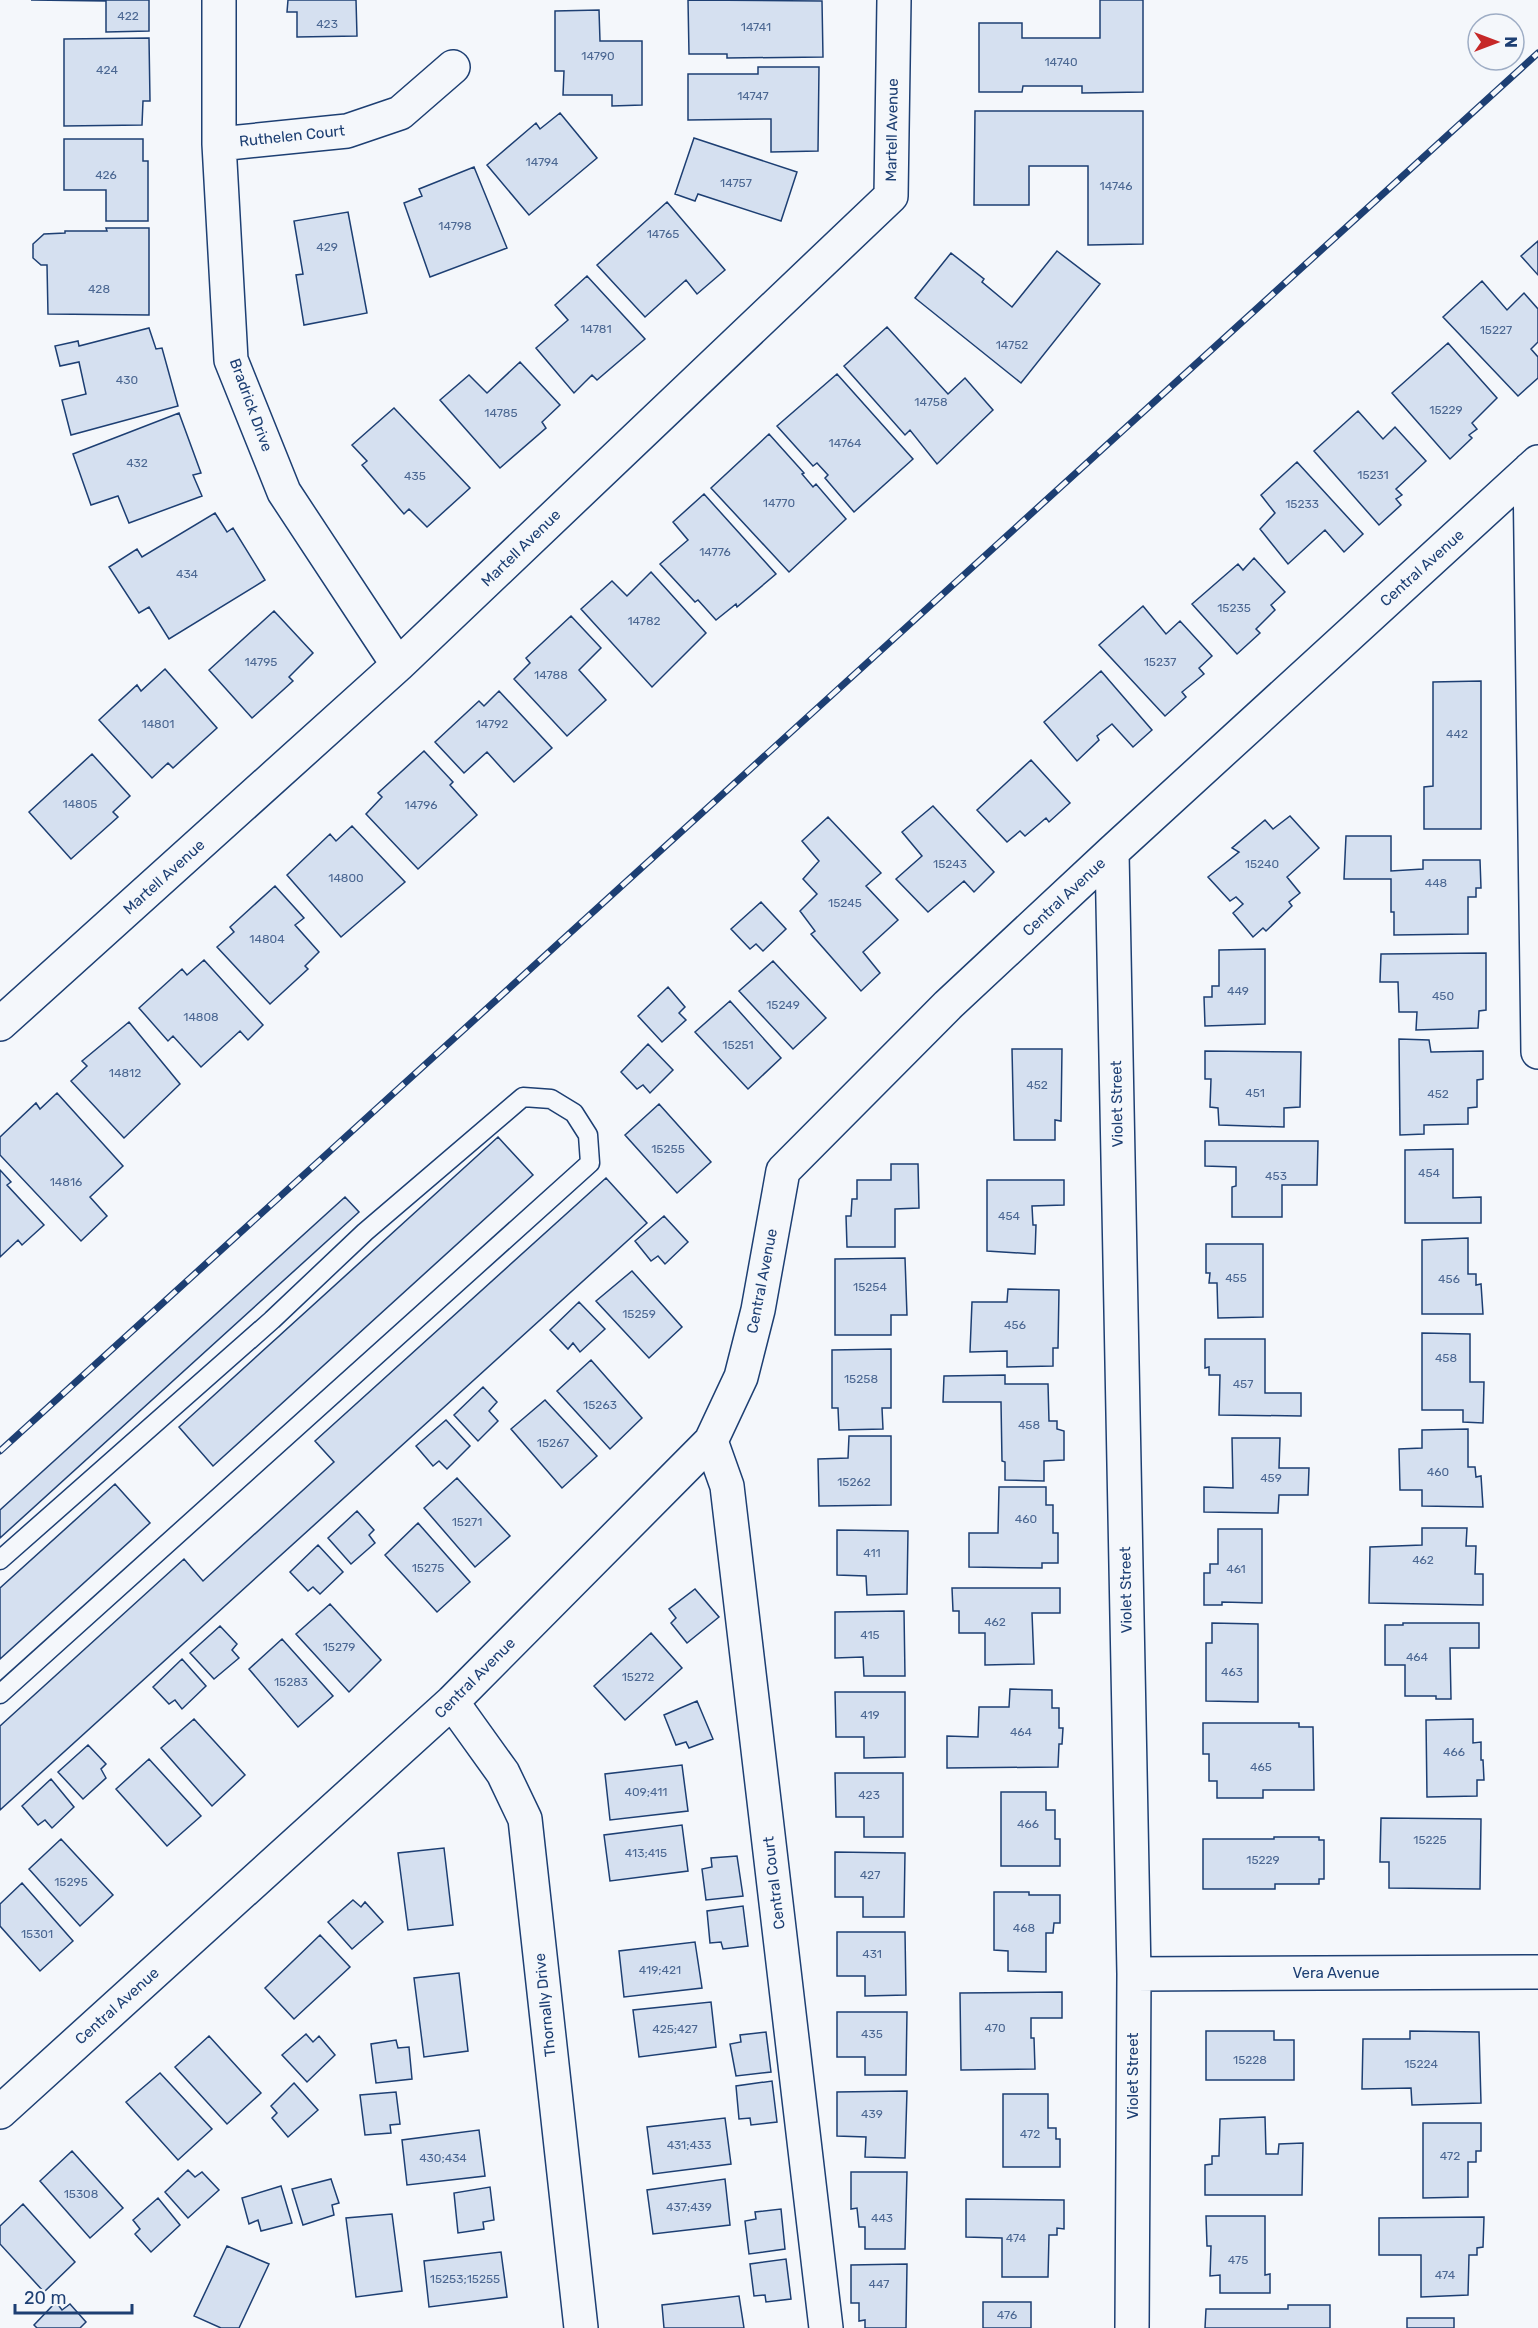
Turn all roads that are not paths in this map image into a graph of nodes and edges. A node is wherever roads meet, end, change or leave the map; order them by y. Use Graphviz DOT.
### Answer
graph roads {
  1 [pos="219,0"];
  2 [pos="894,0"];
  3 [pos="453,67"];
  4 [pos="219,144"];
  5 [pos="1534,466"];
  6 [pos="398,665"];
  7 [pos="1112,852"];
  8 [pos="0,1024"];
  9 [pos="1538,1052"];
  10 [pos="711,1441"];
  11 [pos="0,1560"];
  12 [pos="0,1694"];
  13 [pos="452,1702"];
  14 [pos="1538,1972"];
  15 [pos="1134,1974"];
  16 [pos="0,2112"];
  17 [pos="581,2328"];
  18 [pos="826,2328"];
  19 [pos="1132,2328"];
  1 -- 4 [label="street, Bradrick Drive"];
  2 -- 6 [label="street, Martell Avenue"];
  3 -- 4 [label="street, Ruthelen Court"];
  4 -- 6 [label="street, Bradrick Drive"];
  5 -- 7 [label="street, Central Avenue"];
  5 -- 9 [label="street"];
  6 -- 8 [label="street, Martell Avenue"];
  7 -- 10 [label="street, Central Avenue"];
  7 -- 15 [label="street, Violet Street"];
  10 -- 13 [label="street, Central Avenue"];
  10 -- 18 [label="street, Central Court"];
  11 -- 12 [label="lane"];
  13 -- 16 [label="street, Central Avenue"];
  13 -- 17 [label="street, Thornally Drive"];
  14 -- 15 [label="street, Vera Avenue"];
  15 -- 19 [label="street, Violet Street"];
}
